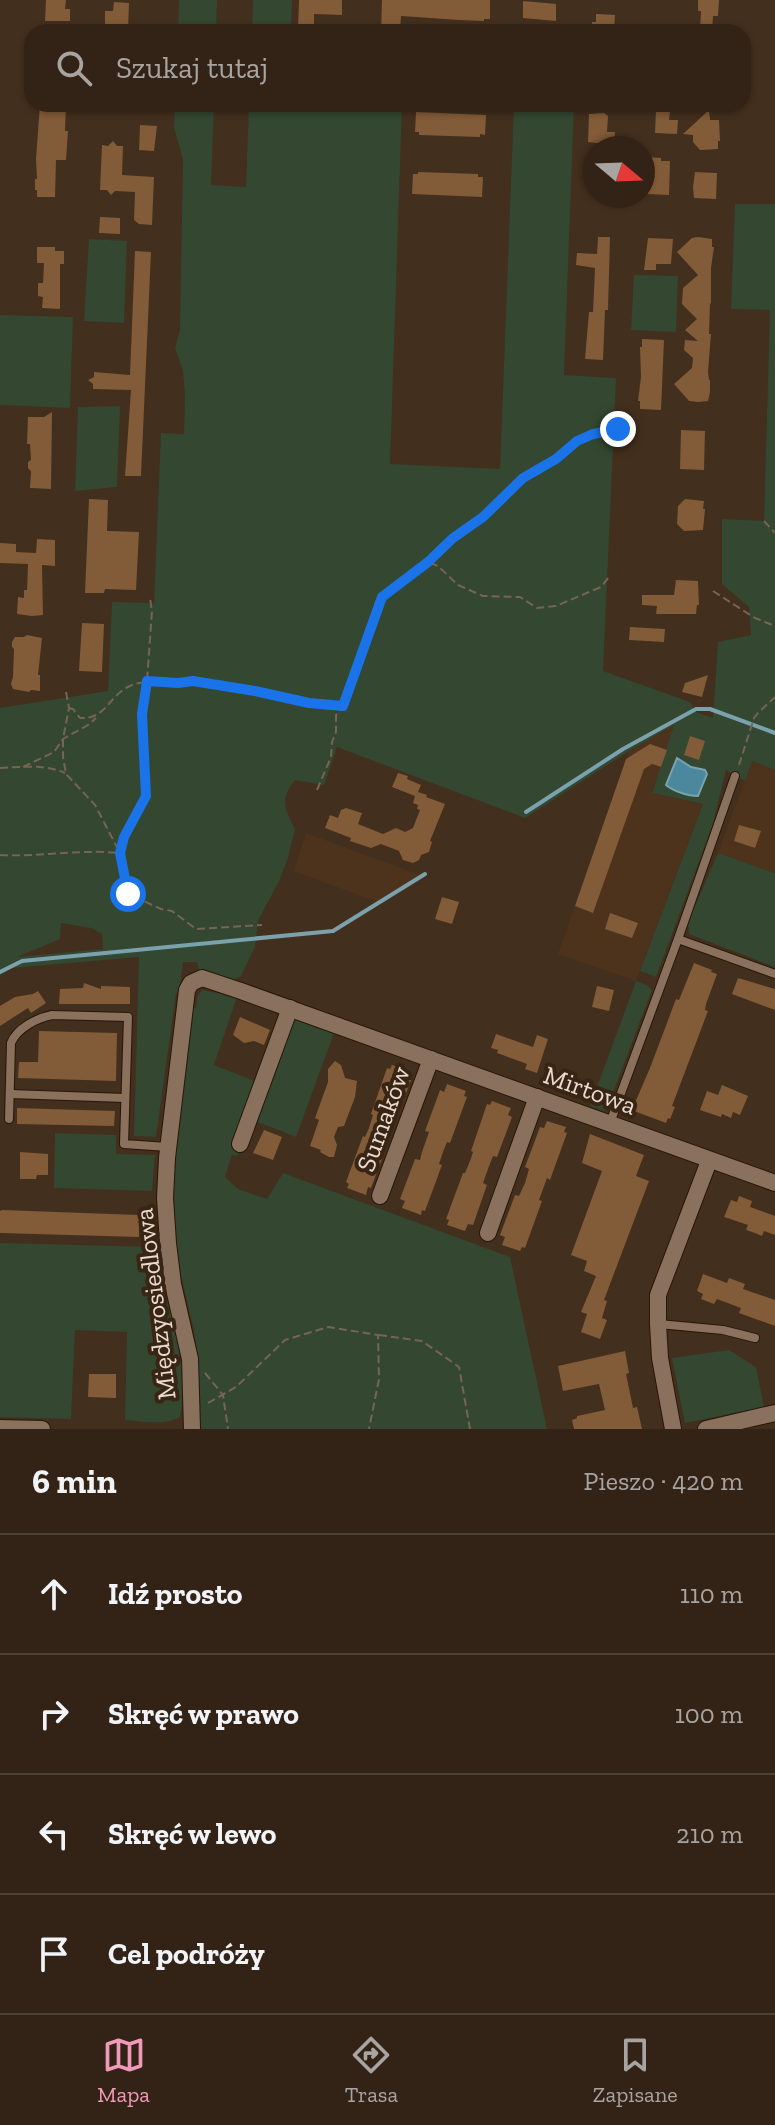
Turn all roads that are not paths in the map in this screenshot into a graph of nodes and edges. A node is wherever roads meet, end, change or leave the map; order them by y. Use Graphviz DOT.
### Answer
graph roads {
  1 [pos="735,776"];
  2 [pos="678,939"];
  3 [pos="775,974"];
  4 [pos="191,983"];
  5 [pos="290,1008"];
  6 [pos="431,1059"];
  7 [pos="10,1094"];
  8 [pos="537,1097"];
  9 [pos="125,1098"];
  10 [pos="9,1119"];
  11 [pos="610,1123"];
  12 [pos="240,1144"];
  13 [pos="168,1147"];
  14 [pos="709,1161"];
  15 [pos="775,1183"];
  16 [pos="380,1196"];
  17 [pos="488,1233"];
  18 [pos="658,1324"];
  19 [pos="755,1338"];
  20 [pos="775,1413"];
  21 [pos="192,1420"];
  22 [pos="0,1428"];
  23 [pos="42,1429"];
  24 [pos="673,1429"];
  25 [pos="706,1429"];
  1 -- 2 [label="lane"];
  2 -- 3 [label="lane"];
  2 -- 11 [label="lane"];
  4 -- 5 [label="street, Mirtowa"];
  4 -- 13 [label="street, Międzyosiedlowa"];
  5 -- 6 [label="street, Mirtowa"];
  5 -- 12 [label="street"];
  6 -- 8 [label="street, Mirtowa"];
  6 -- 16 [label="street, Sumaków"];
  7 -- 9 [label="lane"];
  7 -- 9 [label="lane"];
  7 -- 10 [label="lane"];
  8 -- 11 [label="street, Mirtowa"];
  8 -- 17 [label="street"];
  9 -- 13 [label="lane"];
  11 -- 14 [label="street, Mirtowa"];
  13 -- 21 [label="street, Międzyosiedlowa"];
  14 -- 15 [label="street, Mirtowa"];
  14 -- 18 [label="street"];
  18 -- 19 [label="lane"];
  18 -- 24 [label="street"];
  20 -- 25 [label="street"];
  22 -- 23 [label="street"];
}
